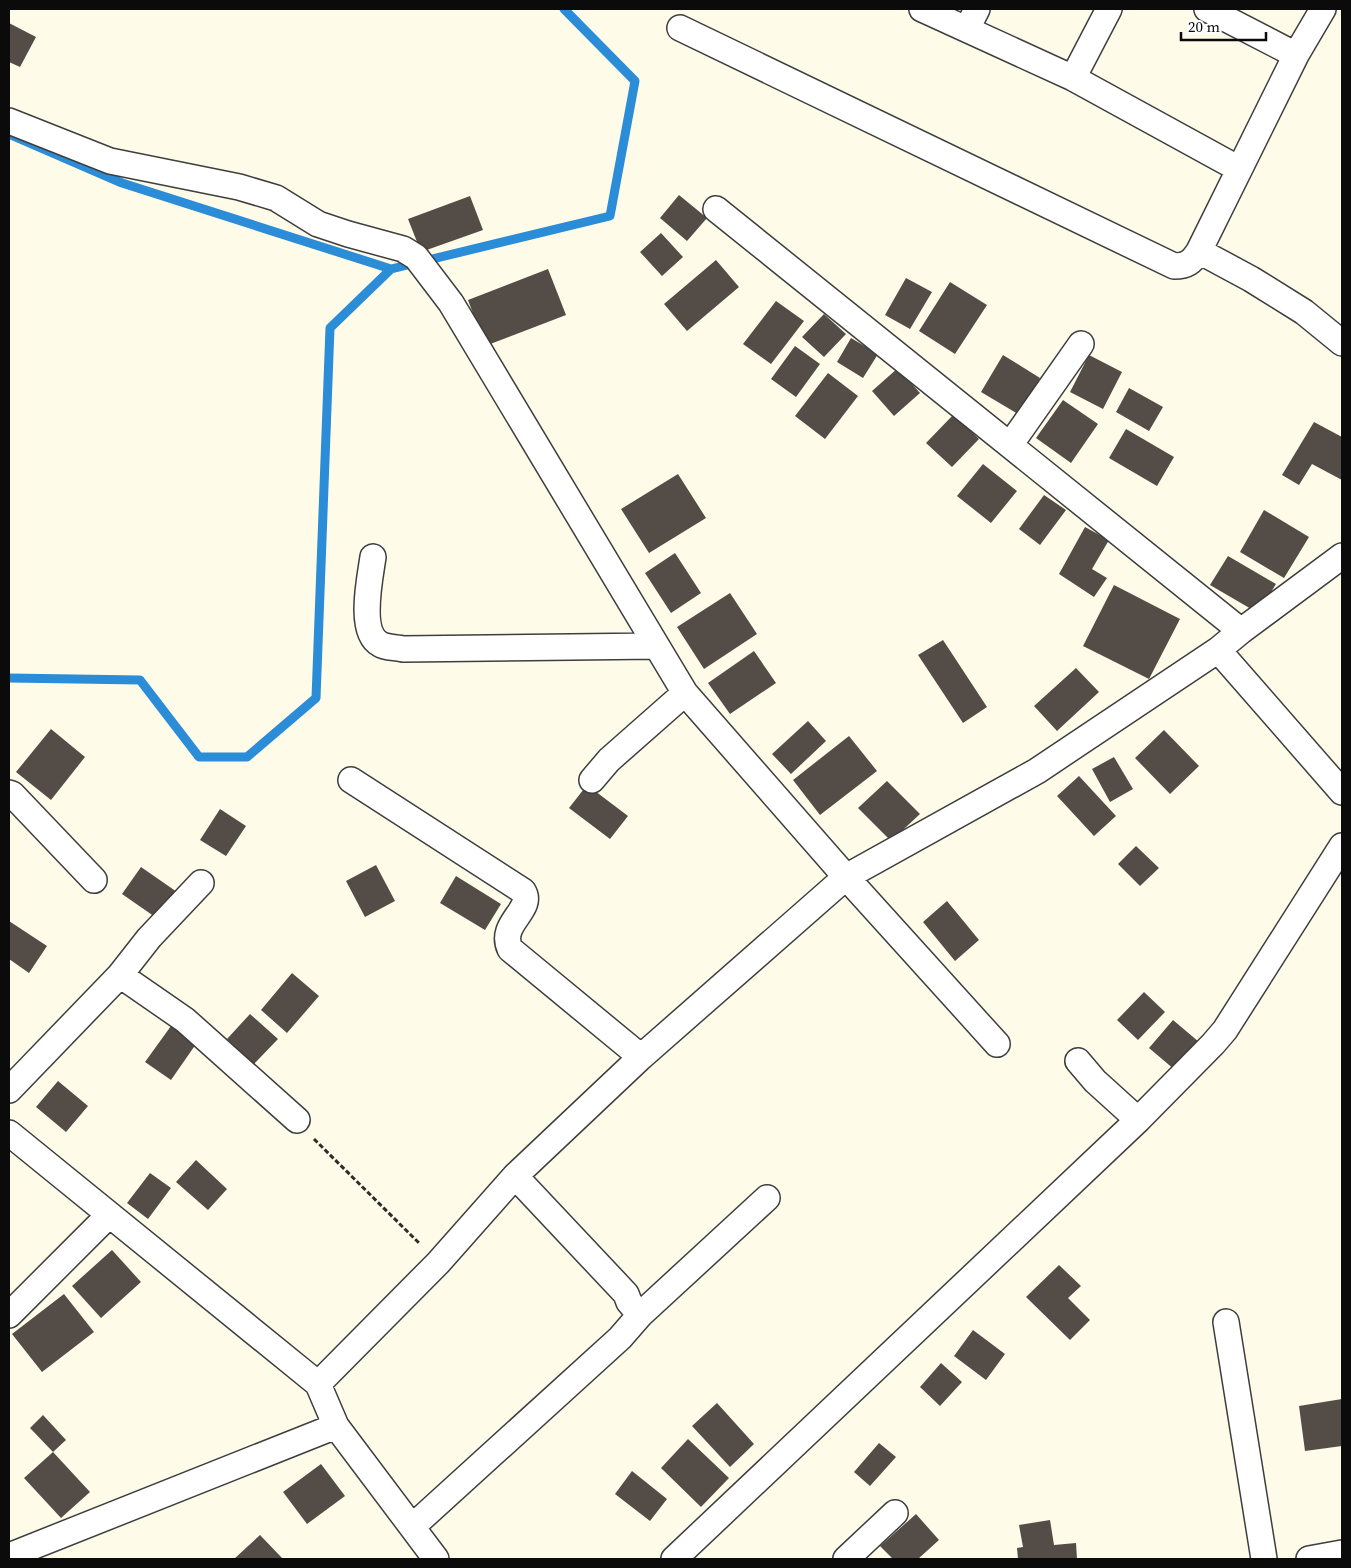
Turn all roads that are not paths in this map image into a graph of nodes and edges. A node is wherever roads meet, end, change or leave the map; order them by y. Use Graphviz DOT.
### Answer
graph roads {
  1 [pos="922,9"];
  2 [pos="1109,9"];
  3 [pos="1208,9"];
  4 [pos="1323,9"];
  5 [pos="972,19"];
  6 [pos="680,28"];
  7 [pos="1296,55"];
  8 [pos="1073,78"];
  9 [pos="9,121"];
  10 [pos="1239,169"];
  11 [pos="716,208"];
  12 [pos="1199,252"];
  13 [pos="1342,343"];
  14 [pos="1081,344"];
  15 [pos="1010,445"];
  16 [pos="1342,556"];
  17 [pos="373,557"];
  18 [pos="1241,631"];
  19 [pos="656,646"];
  20 [pos="1218,650"];
  21 [pos="686,693"];
  22 [pos="351,780"];
  23 [pos="592,780"];
  24 [pos="1342,792"];
  25 [pos="9,793"];
  26 [pos="1342,846"];
  27 [pos="846,877"];
  28 [pos="94,880"];
  29 [pos="201,882"];
  30 [pos="120,976"];
  31 [pos="997,1044"];
  32 [pos="641,1057"];
  33 [pos="1078,1061"];
  34 [pos="9,1090"];
  35 [pos="297,1120"];
  36 [pos="1138,1120"];
  37 [pos="9,1133"];
  38 [pos="515,1176"];
  39 [pos="767,1198"];
  40 [pos="109,1215"];
  41 [pos="640,1314"];
  42 [pos="9,1315"];
  43 [pos="1226,1322"];
  44 [pos="318,1384"];
  45 [pos="336,1426"];
  46 [pos="895,1513"];
  47 [pos="412,1527"];
  48 [pos="1342,1553"];
  49 [pos="9,1556"];
  50 [pos="436,1559"];
  51 [pos="674,1559"];
  52 [pos="846,1559"];
  53 [pos="1264,1559"];
  54 [pos="1309,1559"];
  1 -- 5 [label="street"];
  2 -- 8 [label="street"];
  3 -- 7 [label="street"];
  4 -- 7 [label="street"];
  5 -- 8 [label="street"];
  6 -- 12 [label="street"];
  7 -- 10 [label="street"];
  8 -- 10 [label="street"];
  9 -- 19 [label="street"];
  10 -- 12 [label="street"];
  11 -- 15 [label="street"];
  12 -- 13 [label="street"];
  14 -- 15 [label="street"];
  15 -- 18 [label="street"];
  16 -- 18 [label="street"];
  17 -- 19 [label="street"];
  18 -- 20 [label="street"];
  19 -- 21 [label="street"];
  20 -- 24 [label="street"];
  20 -- 27 [label="street"];
  21 -- 23 [label="street"];
  21 -- 27 [label="street"];
  22 -- 32 [label="street"];
  25 -- 28 [label="street"];
  26 -- 36 [label="street"];
  27 -- 31 [label="street"];
  27 -- 32 [label="street"];
  29 -- 30 [label="street"];
  30 -- 34 [label="street"];
  30 -- 35 [label="street"];
  32 -- 38 [label="street"];
  33 -- 36 [label="street"];
  36 -- 51 [label="street"];
  37 -- 40 [label="street"];
  38 -- 41 [label="street"];
  38 -- 44 [label="street"];
  39 -- 41 [label="street"];
  40 -- 42 [label="street"];
  40 -- 44 [label="street"];
  41 -- 47 [label="street"];
  43 -- 53 [label="street"];
  44 -- 45 [label="street"];
  45 -- 47 [label="street"];
  45 -- 49 [label="street"];
  46 -- 52 [label="street"];
  47 -- 50 [label="street"];
  48 -- 54 [label="street"];
}
